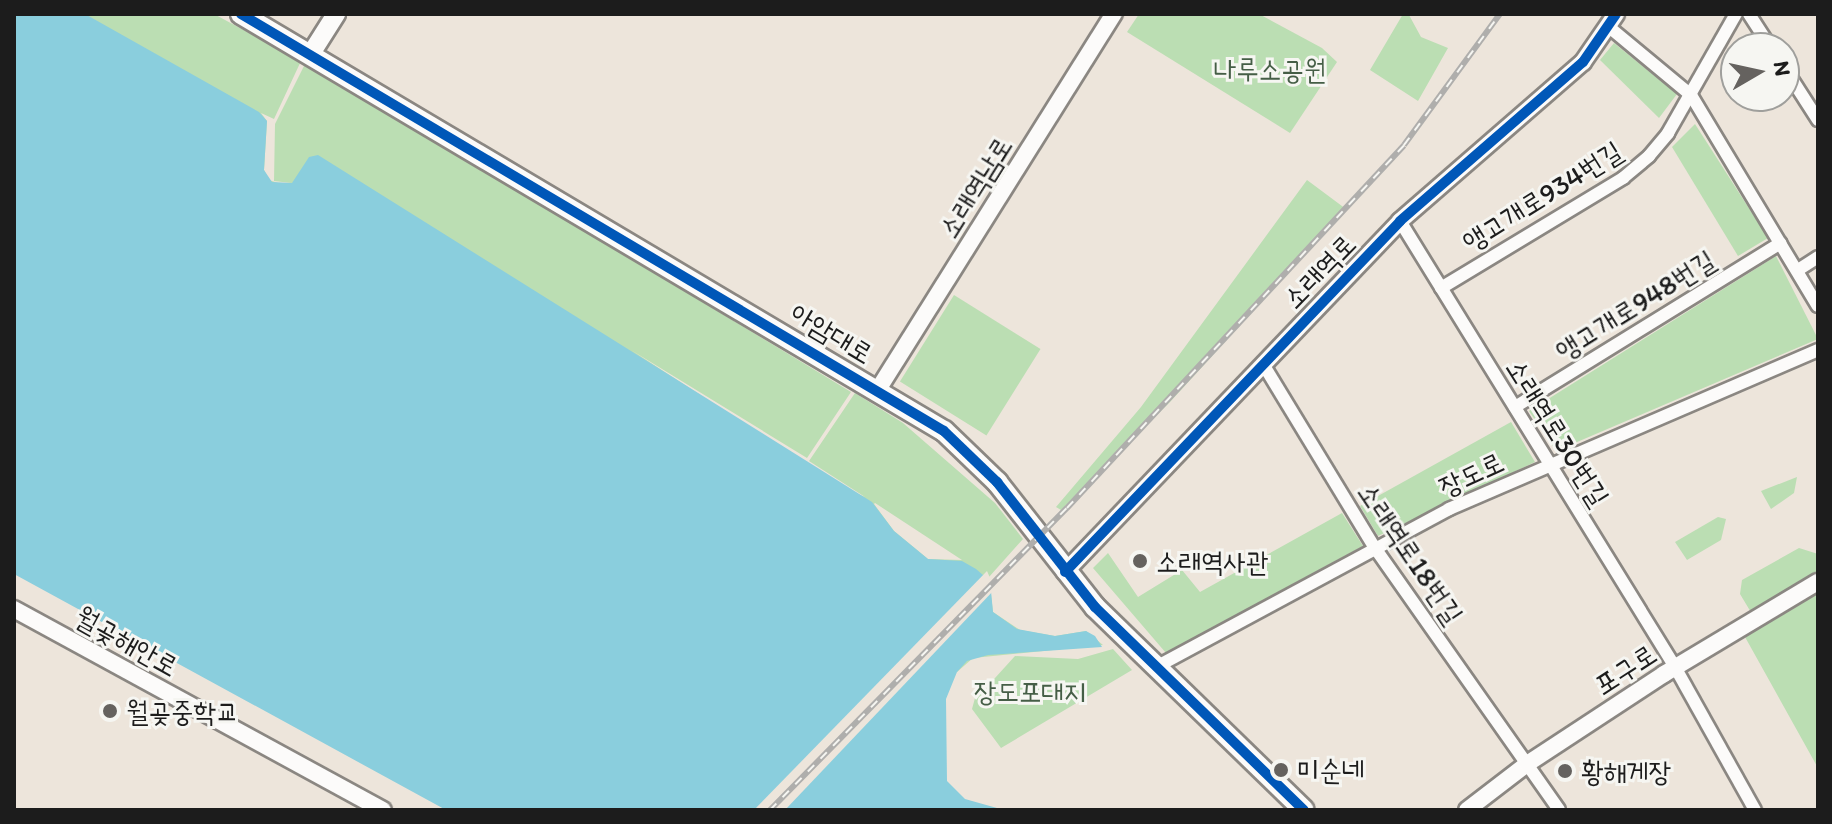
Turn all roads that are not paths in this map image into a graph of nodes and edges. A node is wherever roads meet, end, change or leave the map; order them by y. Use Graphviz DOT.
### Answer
graph roads {
  1 [pos="241,14"];
  2 [pos="336,14"];
  3 [pos="1114,14"];
  4 [pos="1736,14"];
  5 [pos="1749,14"];
  6 [pos="1612,20"];
  7 [pos="1761,32"];
  8 [pos="312,52"];
  9 [pos="1800,92"];
  10 [pos="1691,95"];
  11 [pos="1818,120"];
  12 [pos="1400,221"];
  13 [pos="1781,243"];
  14 [pos="1818,257"];
  15 [pos="1798,270"];
  16 [pos="1441,288"];
  17 [pos="1818,306"];
  18 [pos="1818,350"];
  19 [pos="1263,364"];
  20 [pos="879,388"];
  21 [pos="1515,407"];
  22 [pos="1550,464"];
  23 [pos="1375,548"];
  24 [pos="1065,572"];
  25 [pos="1818,582"];
  26 [pos="14,609"];
  27 [pos="1156,667"];
  28 [pos="1675,667"];
  29 [pos="1527,764"];
  30 [pos="383,810"];
  31 [pos="1304,810"];
  32 [pos="1467,810"];
  33 [pos="1559,810"];
  34 [pos="1755,810"];
  1 -- 8 [label="main road, 아암대로"];
  2 -- 8 [label="main road"];
  3 -- 20 [label="street, 소래역남로"];
  4 -- 10 [label="street, 앵고개로934번길"];
  5 -- 7 [label="street"];
  6 -- 10 [label="street"];
  6 -- 12 [label="street, 소래역로"];
  8 -- 20 [label="main road, 아암대로"];
  9 -- 11 [label="street"];
  10 -- 13 [label="street"];
  10 -- 16 [label="street, 앵고개로934번길"];
  12 -- 16 [label="street, 소래역로30번길"];
  12 -- 19 [label="street, 소래역로"];
  13 -- 15 [label="street"];
  13 -- 21 [label="street, 앵고개로948번길"];
  14 -- 15 [label="street"];
  15 -- 17 [label="street"];
  16 -- 21 [label="street, 소래역로30번길"];
  18 -- 22 [label="street, 장도로"];
  19 -- 23 [label="street, 소래역로18번길"];
  19 -- 24 [label="street, 소래역로"];
  20 -- 24 [label="main road, 아암대로"];
  21 -- 22 [label="street, 소래역로30번길"];
  22 -- 23 [label="street, 장도로"];
  22 -- 28 [label="street, 소래역로30번길"];
  23 -- 27 [label="street, 장도로"];
  23 -- 29 [label="street, 소래역로18번길"];
  24 -- 27 [label="main road, 아암대로"];
  25 -- 28 [label="street, 포구로"];
  26 -- 30 [label="street, 월곶해안로"];
  27 -- 31 [label="main road, 아암대로"];
  28 -- 29 [label="street, 포구로"];
  28 -- 34 [label="street, 소래역로30번길"];
  29 -- 32 [label="street, 포구로"];
  29 -- 33 [label="street, 소래역로18번길"];
}
